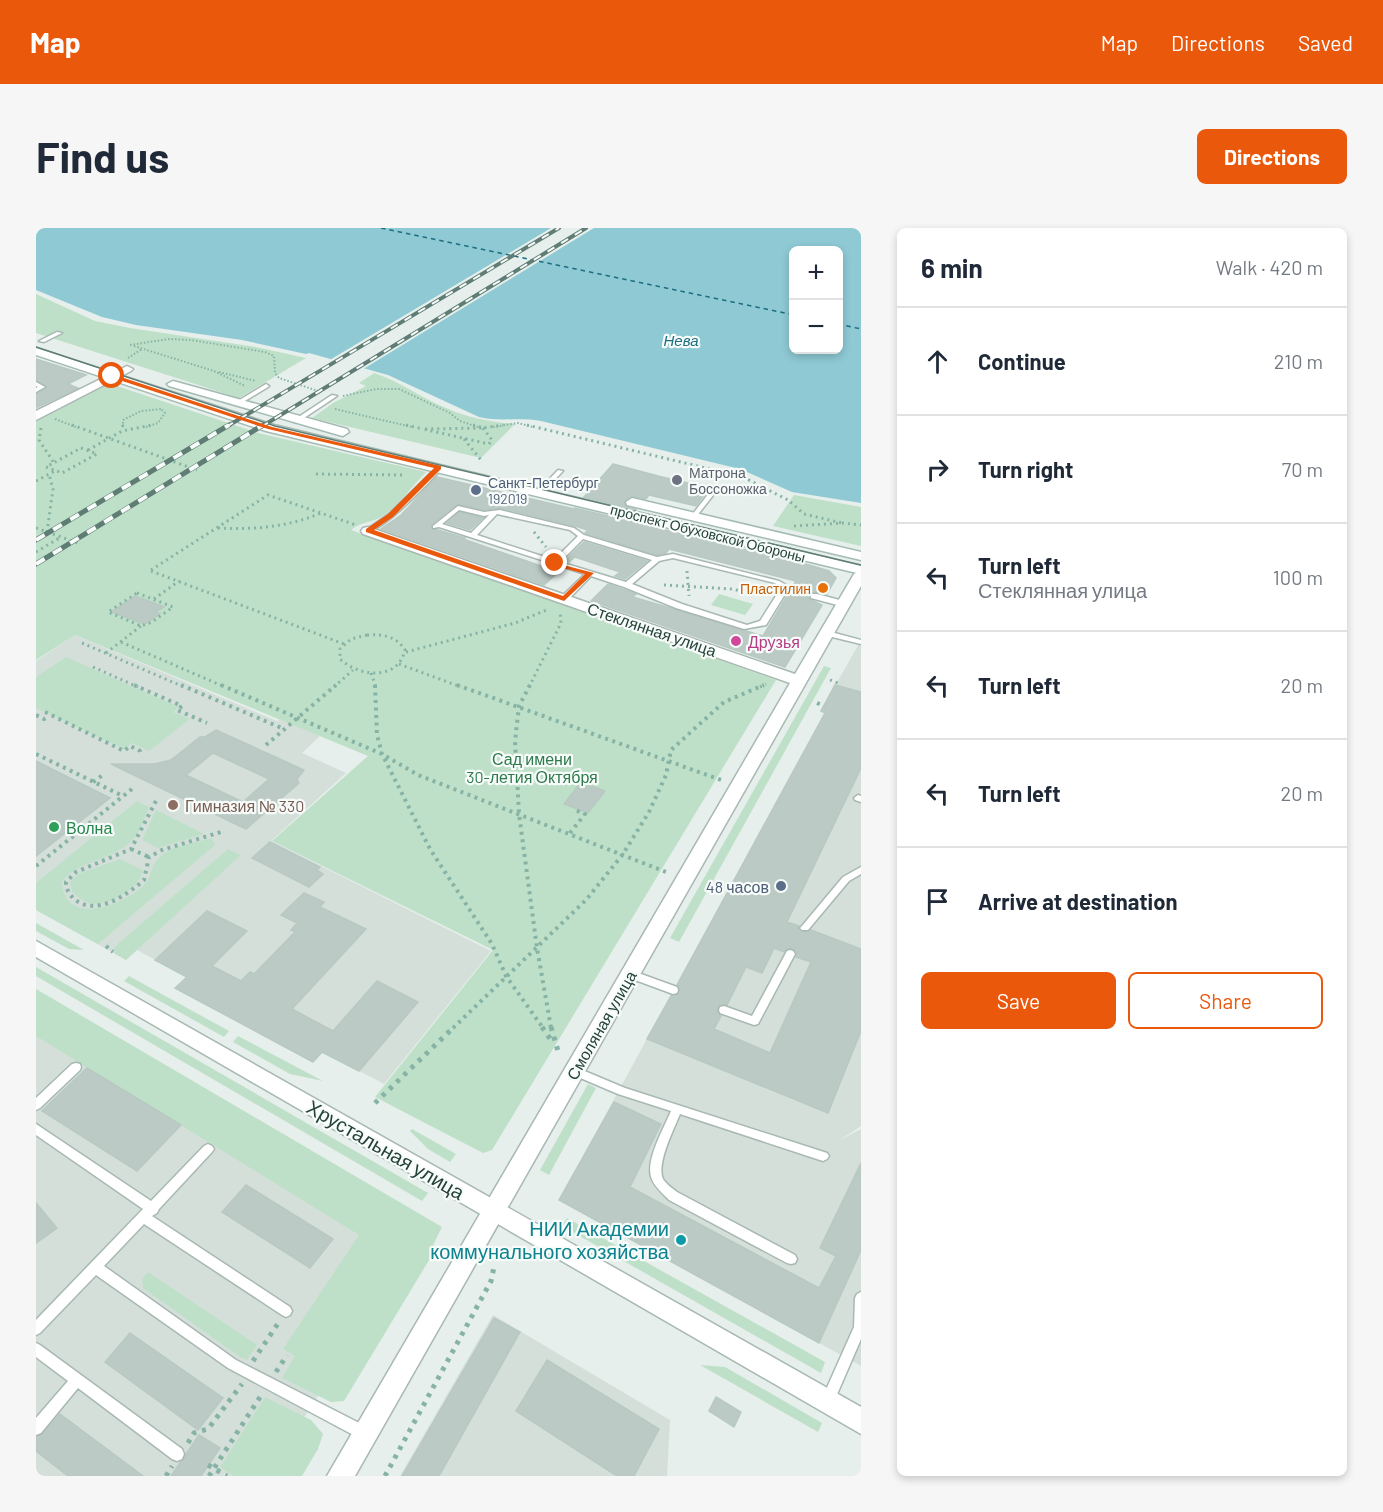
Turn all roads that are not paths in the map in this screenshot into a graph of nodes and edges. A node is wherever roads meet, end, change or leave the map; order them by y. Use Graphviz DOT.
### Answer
graph roads {
  1 [pos="59,333"];
  2 [pos="38,344"];
  3 [pos="125,365"];
  4 [pos="112,376"];
  5 [pos="36,384"];
  6 [pos="266,386"];
  7 [pos="36,390"];
  8 [pos="334,396"];
  9 [pos="236,404"];
  10 [pos="40,415"];
  11 [pos="296,421"];
  12 [pos="439,468"];
  13 [pos="560,471"];
  14 [pos="550,482"];
  15 [pos="715,489"];
  16 [pos="540,492"];
  17 [pos="495,513"];
  18 [pos="694,516"];
  19 [pos="368,531"];
  20 [pos="472,536"];
  21 [pos="582,536"];
  22 [pos="861,556"];
  23 [pos="657,559"];
  24 [pos="555,563"];
  25 [pos="861,572"];
  26 [pos="590,573"];
  27 [pos="627,585"];
  28 [pos="785,588"];
  29 [pos="797,591"];
  30 [pos="814,596"];
  31 [pos="564,599"];
  32 [pos="844,604"];
  33 [pos="827,633"];
  34 [pos="861,642"];
  35 [pos="800,681"];
  36 [pos="861,870"];
  37 [pos="805,928"];
  38 [pos="36,948"];
  39 [pos="790,954"];
  40 [pos="630,974"];
  41 [pos="674,990"];
  42 [pos="724,1010"];
  43 [pos="76,1067"];
  44 [pos="575,1071"];
  45 [pos="36,1105"];
  46 [pos="677,1109"];
  47 [pos="36,1129"];
  48 [pos="208,1149"];
  49 [pos="823,1156"];
  50 [pos="494,1210"];
  51 [pos="149,1213"];
  52 [pos="791,1260"];
  53 [pos="96,1268"];
  54 [pos="861,1298"];
  55 [pos="286,1311"];
  56 [pos="860,1327"];
  57 [pos="36,1329"];
  58 [pos="36,1349"];
  59 [pos="77,1380"];
  60 [pos="826,1401"];
  61 [pos="861,1420"];
  62 [pos="36,1428"];
  63 [pos="364,1433"];
  64 [pos="179,1454"];
  65 [pos="340,1476"];
  1 -- 2 [label="lane"];
  2 -- 3 [label="street, проспект Обуховской Обороны"];
  2 -- 4 [label="street, проспект Обуховской Обороны"];
  3 -- 4 [label="street"];
  3 -- 9 [label="street, проспект Обуховской Обороны"];
  4 -- 10 [label="street"];
  4 -- 12 [label="street, проспект Обуховской Обороны"];
  5 -- 7 [label="lane"];
  6 -- 9 [label="lane"];
  8 -- 11 [label="lane"];
  9 -- 11 [label="street, проспект Обуховской Обороны"];
  11 -- 14 [label="street, проспект Обуховской Обороны"];
  12 -- 16 [label="street, проспект Обуховской Обороны"];
  12 -- 19 [label="lane"];
  13 -- 14 [label="lane"];
  14 -- 16 [label="lane"];
  14 -- 18 [label="street, проспект Обуховской Обороны"];
  15 -- 18 [label="lane"];
  16 -- 25 [label="street, проспект Обуховской Обороны"];
  17 -- 20 [label="lane"];
  17 -- 20 [label="lane"];
  17 -- 21 [label="lane"];
  18 -- 22 [label="street, проспект Обуховской Обороны"];
  19 -- 31 [label="street, Стеклянная улица"];
  20 -- 24 [label="lane"];
  21 -- 23 [label="lane"];
  21 -- 24 [label="lane"];
  23 -- 27 [label="lane"];
  23 -- 28 [label="lane"];
  24 -- 26 [label="lane"];
  25 -- 32 [label="street, Смоляная улица"];
  26 -- 27 [label="lane"];
  26 -- 31 [label="lane"];
  27 -- 28 [label="lane"];
  28 -- 29 [label="lane"];
  30 -- 32 [label="lane"];
  31 -- 35 [label="street, Стеклянная улица"];
  32 -- 33 [label="street, Смоляная улица"];
  33 -- 34 [label="lane"];
  33 -- 35 [label="street, Смоляная улица"];
  35 -- 40 [label="street, Смоляная улица"];
  36 -- 37 [label="lane"];
  38 -- 50 [label="street, Хрустальная улица"];
  39 -- 42 [label="lane"];
  40 -- 41 [label="lane"];
  40 -- 44 [label="street, Смоляная улица"];
  43 -- 45 [label="lane"];
  44 -- 46 [label="lane"];
  44 -- 50 [label="street, Смоляная улица"];
  46 -- 49 [label="lane"];
  46 -- 52 [label="lane"];
  47 -- 51 [label="lane"];
  48 -- 51 [label="lane"];
  50 -- 60 [label="street, Хрустальная улица"];
  50 -- 63 [label="street, Смоляная улица"];
  51 -- 53 [label="lane"];
  51 -- 55 [label="lane"];
  53 -- 57 [label="lane"];
  53 -- 63 [label="lane"];
  54 -- 56 [label="lane"];
  56 -- 60 [label="lane"];
  58 -- 59 [label="lane"];
  59 -- 62 [label="lane"];
  59 -- 64 [label="lane"];
  60 -- 61 [label="street, Хрустальная улица"];
  63 -- 65 [label="street, Смоляная улица"];
}
